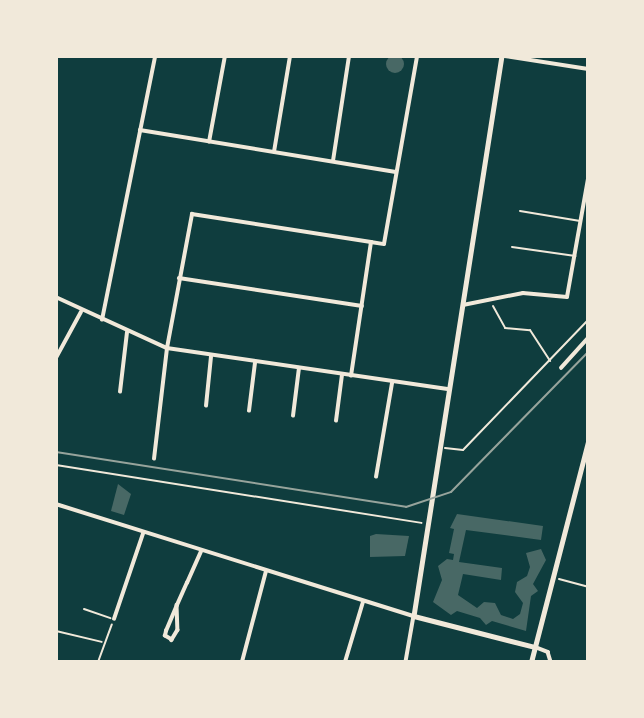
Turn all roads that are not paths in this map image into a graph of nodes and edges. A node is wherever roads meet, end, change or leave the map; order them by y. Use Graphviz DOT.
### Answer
graph roads {
  1 [pos="155,56"];
  2 [pos="225,56"];
  3 [pos="290,56"];
  4 [pos="349,56"];
  5 [pos="417,56"];
  6 [pos="503,56"];
  7 [pos="588,69"];
  8 [pos="140,130"];
  9 [pos="209,142"];
  10 [pos="274,152"];
  11 [pos="333,162"];
  12 [pos="397,172"];
  13 [pos="588,179"];
  14 [pos="520,211"];
  15 [pos="582,221"];
  16 [pos="371,242"];
  17 [pos="512,247"];
  18 [pos="576,256"];
  19 [pos="179,278"];
  20 [pos="56,297"];
  21 [pos="463,305"];
  22 [pos="362,306"];
  23 [pos="81,312"];
  24 [pos="102,320"];
  25 [pos="127,332"];
  26 [pos="588,338"];
  27 [pos="167,348"];
  28 [pos="211,357"];
  29 [pos="56,358"];
  30 [pos="255,363"];
  31 [pos="299,368"];
  32 [pos="561,368"];
  33 [pos="342,376"];
  34 [pos="351,376"];
  35 [pos="392,383"];
  36 [pos="450,389"];
  37 [pos="120,392"];
  38 [pos="206,406"];
  39 [pos="249,411"];
  40 [pos="293,416"];
  41 [pos="336,421"];
  42 [pos="588,441"];
  43 [pos="154,458"];
  44 [pos="376,477"];
  45 [pos="56,504"];
  46 [pos="143,534"];
  47 [pos="201,551"];
  48 [pos="266,571"];
  49 [pos="363,602"];
  50 [pos="177,605"];
  51 [pos="414,616"];
  52 [pos="114,619"];
  53 [pos="535,647"];
  54 [pos="242,662"];
  55 [pos="345,662"];
  56 [pos="406,662"];
  57 [pos="531,662"];
  58 [pos="551,662"];
  1 -- 8 [label="street"];
  2 -- 9 [label="street"];
  3 -- 10 [label="street"];
  4 -- 11 [label="street"];
  5 -- 12 [label="street"];
  6 -- 7 [label="street"];
  6 -- 21 [label="street"];
  8 -- 9 [label="street"];
  8 -- 24 [label="street"];
  9 -- 10 [label="street"];
  10 -- 11 [label="street"];
  11 -- 12 [label="street"];
  12 -- 16 [label="street"];
  13 -- 15 [label="street"];
  14 -- 15 [label="lane"];
  15 -- 18 [label="street"];
  16 -- 19 [label="street"];
  16 -- 22 [label="street"];
  17 -- 18 [label="lane"];
  18 -- 21 [label="street"];
  19 -- 22 [label="street"];
  19 -- 27 [label="street"];
  20 -- 23 [label="street"];
  21 -- 36 [label="street"];
  22 -- 34 [label="street"];
  23 -- 24 [label="street"];
  23 -- 29 [label="street"];
  24 -- 25 [label="street"];
  25 -- 27 [label="street"];
  25 -- 37 [label="street"];
  26 -- 32 [label="street"];
  27 -- 28 [label="street"];
  27 -- 43 [label="street"];
  28 -- 30 [label="street"];
  28 -- 38 [label="street"];
  30 -- 31 [label="street"];
  30 -- 39 [label="street"];
  31 -- 33 [label="street"];
  31 -- 40 [label="street"];
  33 -- 34 [label="street"];
  33 -- 41 [label="street"];
  34 -- 35 [label="street"];
  35 -- 36 [label="street"];
  35 -- 44 [label="street"];
  36 -- 51 [label="street"];
  42 -- 53 [label="main road"];
  45 -- 46 [label="street"];
  46 -- 47 [label="street"];
  46 -- 52 [label="street"];
  47 -- 48 [label="street"];
  47 -- 50 [label="street"];
  48 -- 49 [label="street"];
  48 -- 54 [label="street"];
  49 -- 51 [label="street"];
  49 -- 55 [label="street"];
  50 -- 50 [label="street"];
  51 -- 53 [label="street"];
  51 -- 56 [label="street"];
  53 -- 57 [label="main road"];
  53 -- 58 [label="street"];
}
